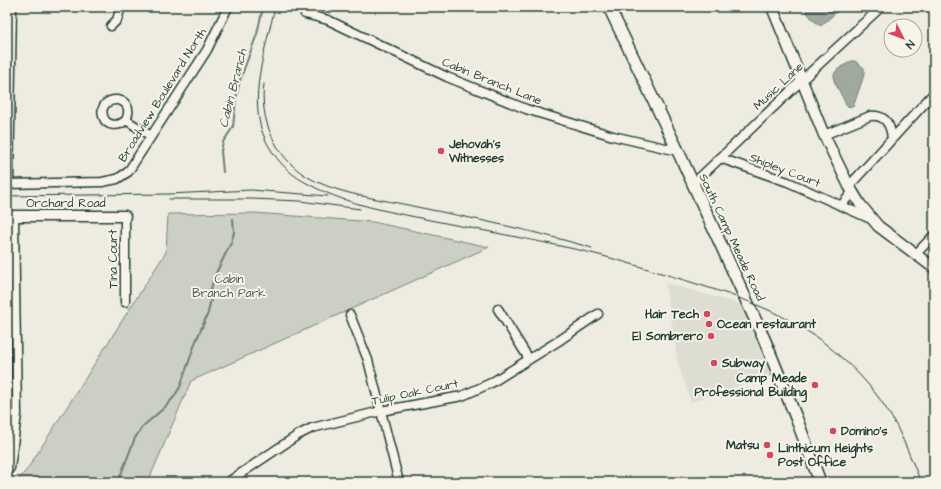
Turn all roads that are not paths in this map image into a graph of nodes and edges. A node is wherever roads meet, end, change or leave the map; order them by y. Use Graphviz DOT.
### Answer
graph roads {
  1 [pos="12,7"];
  2 [pos="121,7"];
  3 [pos="228,7"];
  4 [pos="609,7"];
  5 [pos="772,7"];
  6 [pos="881,7"];
  7 [pos="305,14"];
  8 [pos="112,26"];
  9 [pos="802,80"];
  10 [pos="934,93"];
  11 [pos="126,120"];
  12 [pos="152,136"];
  13 [pos="824,136"];
  14 [pos="892,139"];
  15 [pos="678,151"];
  16 [pos="720,158"];
  17 [pos="8,184"];
  18 [pos="693,184"];
  19 [pos="851,189"];
  20 [pos="841,206"];
  21 [pos="10,216"];
  22 [pos="125,216"];
  23 [pos="871,219"];
  24 [pos="934,235"];
  25 [pos="915,255"];
  26 [pos="934,268"];
  27 [pos="125,302"];
  28 [pos="498,309"];
  29 [pos="598,314"];
  30 [pos="350,315"];
  31 [pos="529,359"];
  32 [pos="381,412"];
  33 [pos="10,468"];
  34 [pos="231,480"];
  35 [pos="399,482"];
  36 [pos="820,482"];
  1 -- 17 [label="street"];
  2 -- 8 [label="street"];
  3 -- 12 [label="street, Broadview Boulevard North"];
  4 -- 15 [label="main road, South Camp Meade Road"];
  5 -- 9 [label="street"];
  6 -- 9 [label="street, Music Lane"];
  7 -- 15 [label="street, Cabin Branch Lane"];
  9 -- 13 [label="street"];
  9 -- 16 [label="street, Music Lane"];
  10 -- 14 [label="street"];
  11 -- 12 [label="street"];
  12 -- 17 [label="street, Broadview Boulevard North"];
  13 -- 14 [label="street"];
  13 -- 19 [label="street"];
  14 -- 19 [label="street"];
  15 -- 18 [label="main road, South Camp Meade Road"];
  16 -- 18 [label="street, Music Lane"];
  16 -- 20 [label="street, Shipley Court"];
  18 -- 36 [label="main road, South Camp Meade Road"];
  19 -- 20 [label="street"];
  19 -- 23 [label="street"];
  20 -- 23 [label="street, Shipley Court"];
  21 -- 22 [label="street, Orchard Road"];
  21 -- 33 [label="street"];
  22 -- 27 [label="street, Tina Court"];
  23 -- 25 [label="street"];
  24 -- 25 [label="street"];
  25 -- 26 [label="street"];
  28 -- 31 [label="street"];
  29 -- 31 [label="street, Tulip Oak Court"];
  30 -- 32 [label="street"];
  31 -- 32 [label="street, Tulip Oak Court"];
  32 -- 34 [label="street, Tulip Oak Court"];
  32 -- 35 [label="street"];
}
